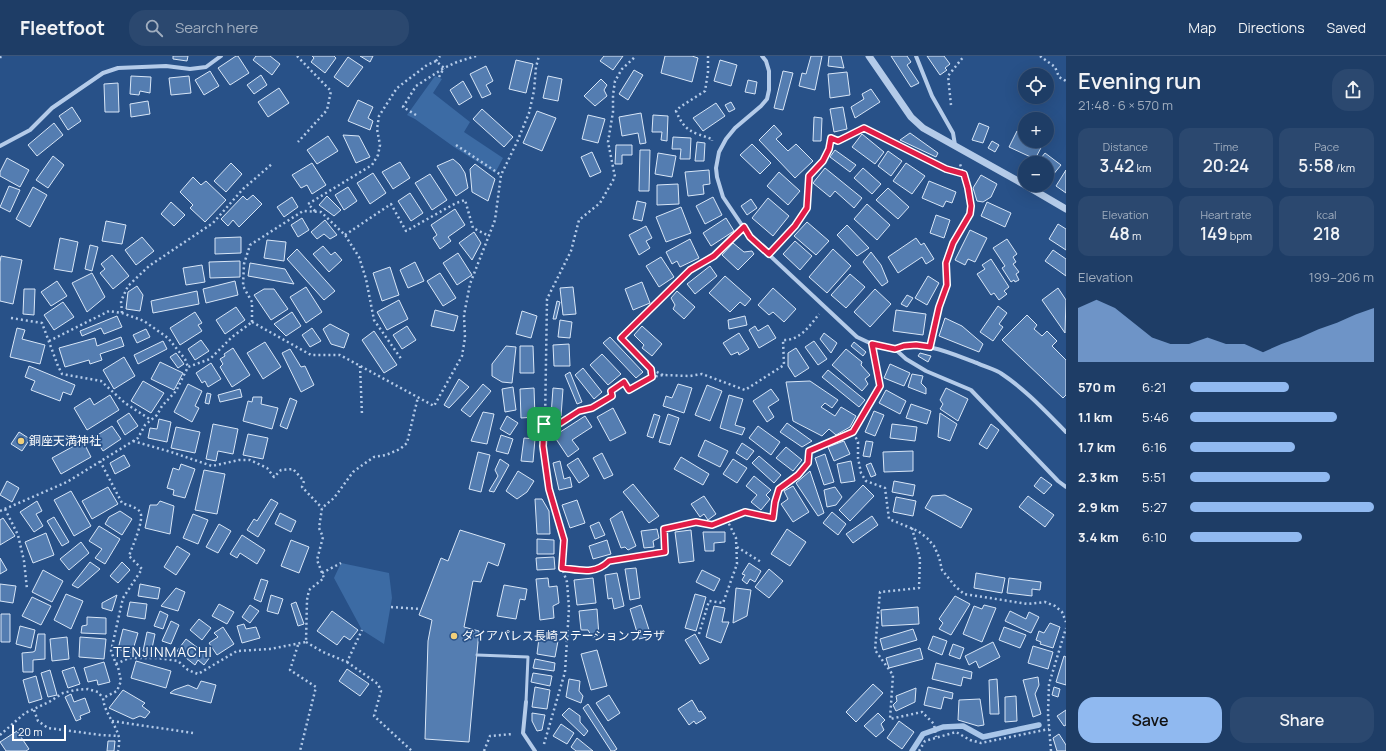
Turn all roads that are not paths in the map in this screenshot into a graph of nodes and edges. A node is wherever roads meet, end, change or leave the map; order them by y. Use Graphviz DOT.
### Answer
graph roads {
  1 [pos="221,56"];
  2 [pos="762,56"];
  3 [pos="869,56"];
  4 [pos="916,56"];
  5 [pos="955,145"];
  6 [pos="0,146"];
  7 [pos="1018,181"];
  8 [pos="1036,192"];
  9 [pos="1066,210"];
  10 [pos="895,349"];
  11 [pos="1066,432"];
  12 [pos="1066,487"];
  13 [pos="477,655"];
  14 [pos="526,702"];
  15 [pos="535,751"];
  1 -- 6 [label="street"];
  2 -- 10 [label="street"];
  3 -- 5 [label="street"];
  4 -- 5 [label="street"];
  5 -- 7 [label="street"];
  8 -- 9 [label="street"];
  10 -- 11 [label="street"];
  10 -- 12 [label="street"];
  13 -- 14 [label="lane"];
  14 -- 15 [label="street"];
}
